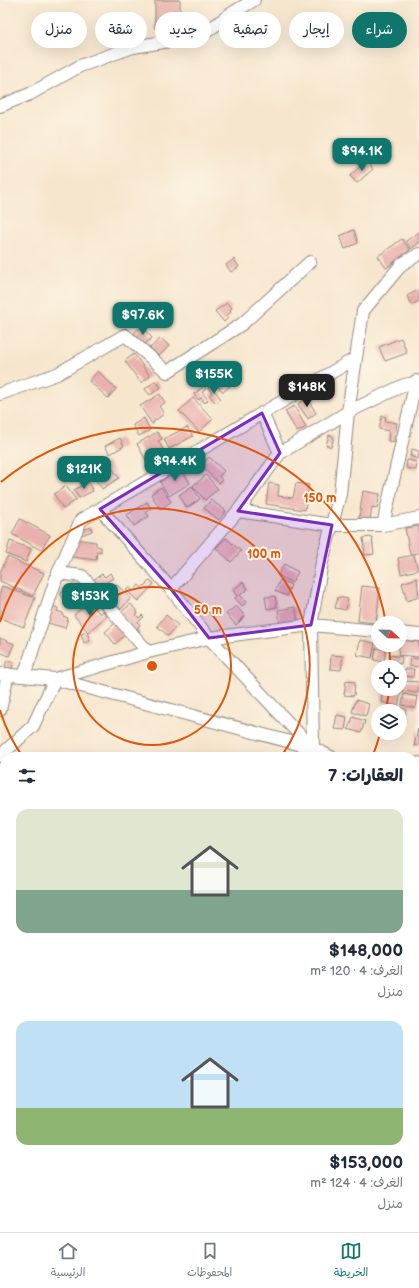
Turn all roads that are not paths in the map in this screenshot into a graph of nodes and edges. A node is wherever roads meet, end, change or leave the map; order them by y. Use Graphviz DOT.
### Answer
graph roads {
  1 [pos="254,0"];
  2 [pos="0,106"];
  3 [pos="419,254"];
  4 [pos="310,262"];
  5 [pos="356,358"];
  6 [pos="417,382"];
  7 [pos="0,394"];
  8 [pos="348,412"];
  9 [pos="262,413"];
  10 [pos="280,453"];
  11 [pos="100,508"];
  12 [pos="238,511"];
  13 [pos="419,518"];
  14 [pos="332,525"];
  15 [pos="383,525"];
  16 [pos="58,573"];
  17 [pos="171,589"];
  18 [pos="311,625"];
  19 [pos="371,630"];
  20 [pos="407,634"];
  21 [pos="419,635"];
  22 [pos="209,638"];
  23 [pos="148,652"];
  24 [pos="4,674"];
  25 [pos="24,676"];
  26 [pos="55,679"];
  27 [pos="0,710"];
  28 [pos="4,752"];
  29 [pos="309,752"];
  30 [pos="311,752"];
  31 [pos="312,752"];
  1 -- 2 [label="street"];
  3 -- 5 [label="street"];
  4 -- 7 [label="street"];
  5 -- 8 [label="street"];
  5 -- 9 [label="street"];
  6 -- 8 [label="street"];
  6 -- 15 [label="street"];
  8 -- 10 [label="street"];
  8 -- 14 [label="street"];
  9 -- 10 [label="street"];
  9 -- 11 [label="street"];
  10 -- 12 [label="street"];
  11 -- 16 [label="street"];
  11 -- 17 [label="street"];
  12 -- 14 [label="street"];
  12 -- 17 [label="street"];
  13 -- 15 [label="street"];
  14 -- 15 [label="street"];
  14 -- 18 [label="street"];
  16 -- 23 [label="street"];
  16 -- 25 [label="street"];
  17 -- 22 [label="street"];
  18 -- 19 [label="street"];
  18 -- 22 [label="street"];
  18 -- 31 [label="street"];
  20 -- 21 [label="street"];
  22 -- 23 [label="street"];
  22 -- 30 [label="street"];
  23 -- 26 [label="street"];
  24 -- 25 [label="street"];
  24 -- 27 [label="street"];
  25 -- 26 [label="street"];
  26 -- 28 [label="street"];
  26 -- 29 [label="street"];
}
